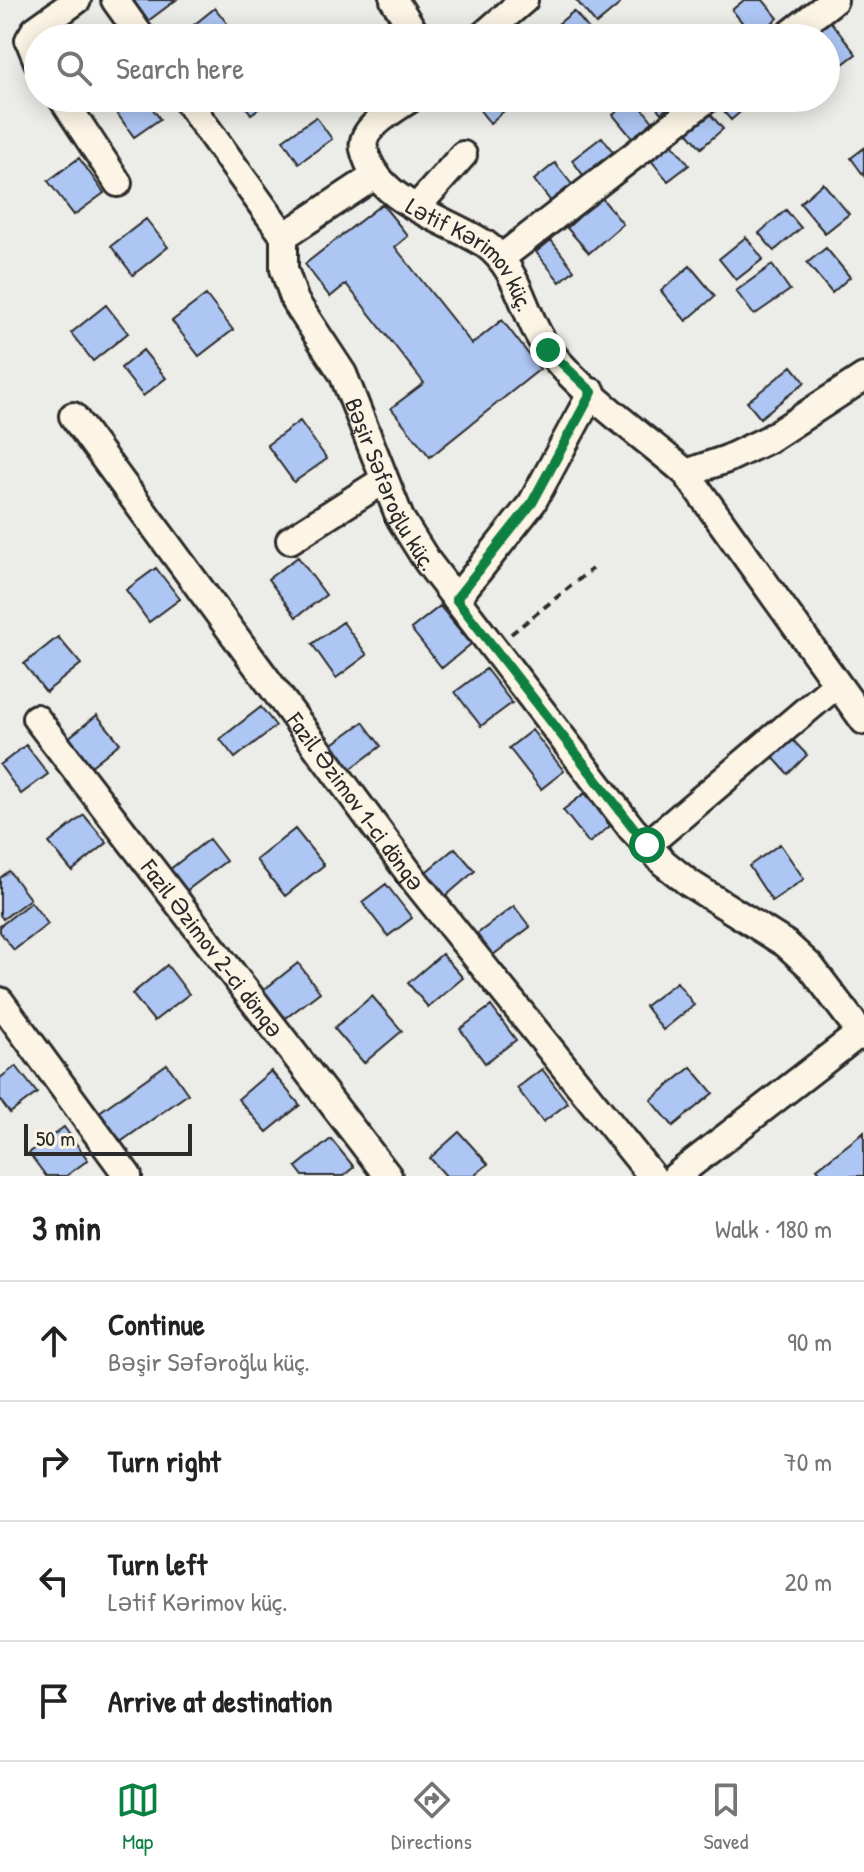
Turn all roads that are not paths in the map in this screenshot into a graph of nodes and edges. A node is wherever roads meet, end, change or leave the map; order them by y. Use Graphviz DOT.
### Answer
graph roads {
  1 [pos="77,0"];
  2 [pos="115,0"];
  3 [pos="394,0"];
  4 [pos="524,0"];
  5 [pos="834,0"];
  6 [pos="43,24"];
  7 [pos="132,24"];
  8 [pos="409,24"];
  9 [pos="496,24"];
  10 [pos="803,24"];
  11 [pos="71,112"];
  12 [pos="195,112"];
  13 [pos="392,112"];
  14 [pos="690,112"];
  15 [pos="463,155"];
  16 [pos="376,175"];
  17 [pos="118,183"];
  18 [pos="417,207"];
  19 [pos="284,236"];
  20 [pos="501,258"];
  21 [pos="864,377"];
  22 [pos="592,392"];
  23 [pos="73,416"];
  24 [pos="686,473"];
  25 [pos="384,480"];
  26 [pos="290,540"];
  27 [pos="456,599"];
  28 [pos="837,684"];
  29 [pos="36,718"];
  30 [pos="864,721"];
  31 [pos="647,845"];
  32 [pos="0,1001"];
  33 [pos="863,1033"];
  34 [pos="128,1176"];
  35 [pos="388,1176"];
  36 [pos="652,1176"];
  37 [pos="676,1176"];
  1 -- 6 [label="street"];
  2 -- 7 [label="street"];
  3 -- 8 [label="street"];
  4 -- 9 [label="street"];
  5 -- 10 [label="street"];
  11 -- 17 [label="street"];
  12 -- 19 [label="street"];
  13 -- 16 [label="street"];
  14 -- 20 [label="street"];
  15 -- 18 [label="street"];
  16 -- 18 [label="street, Lətif Kərimov küç."];
  16 -- 19 [label="street"];
  18 -- 20 [label="street, Lətif Kərimov küç."];
  19 -- 25 [label="street, Bəşir Səfəroğlu küç."];
  20 -- 22 [label="street, Lətif Kərimov küç."];
  21 -- 24 [label="street"];
  22 -- 24 [label="street, Lətif Kərimov küç."];
  22 -- 27 [label="street"];
  23 -- 36 [label="street, Fazil Əzimov 1-ci döngə"];
  24 -- 28 [label="street, Lətif Kərimov küç."];
  25 -- 26 [label="street"];
  25 -- 27 [label="street, Bəşir Səfəroğlu küç."];
  27 -- 31 [label="street, Bəşir Səfəroğlu küç."];
  28 -- 30 [label="street, Lətif Kərimov küç."];
  28 -- 31 [label="street"];
  29 -- 35 [label="street, Fazil Əzimov 2-ci döngə"];
  31 -- 33 [label="street, Bəşir Səfəroğlu küç."];
  32 -- 34 [label="street"];
  33 -- 37 [label="street"];
}
